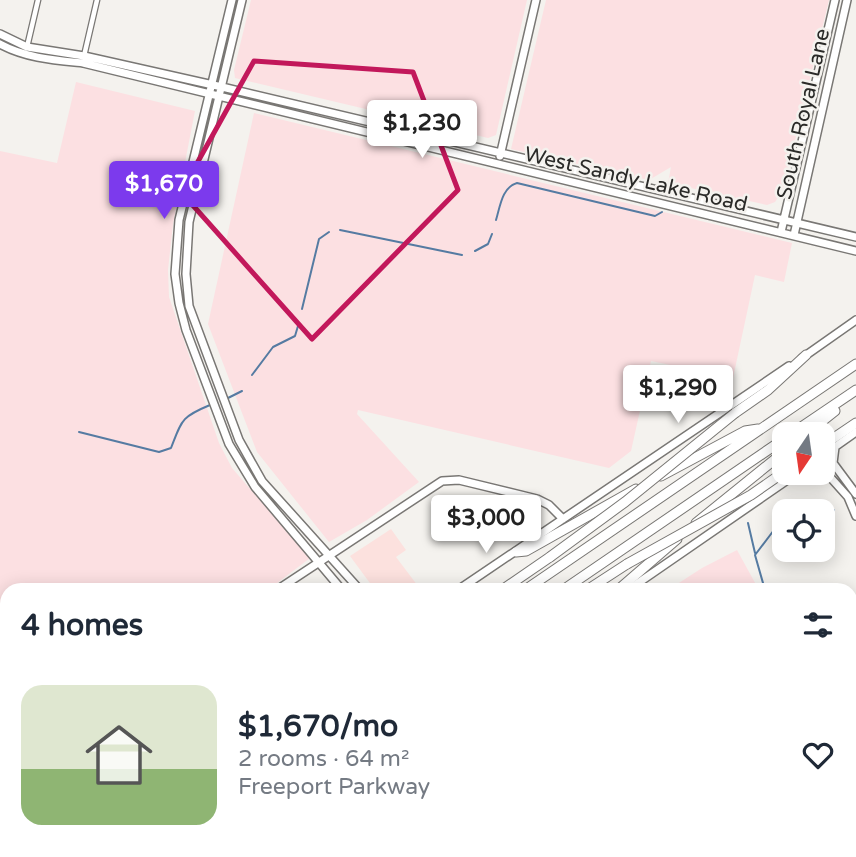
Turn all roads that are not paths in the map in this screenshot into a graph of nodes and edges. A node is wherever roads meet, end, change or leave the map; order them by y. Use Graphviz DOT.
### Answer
graph roads {
  1 [pos="38,0"];
  2 [pos="97,0"];
  3 [pos="232,0"];
  4 [pos="242,0"];
  5 [pos="536,0"];
  6 [pos="835,0"];
  7 [pos="847,0"];
  8 [pos="229,11"];
  9 [pos="239,13"];
  10 [pos="1,41"];
  11 [pos="27,47"];
  12 [pos="824,47"];
  13 [pos="836,49"];
  14 [pos="84,60"];
  15 [pos="212,85"];
  16 [pos="222,87"];
  17 [pos="210,94"];
  18 [pos="220,96"];
  19 [pos="338,114"];
  20 [pos="337,125"];
  21 [pos="500,152"];
  22 [pos="498,164"];
  23 [pos="186,186"];
  24 [pos="196,188"];
  25 [pos="677,194"];
  26 [pos="674,206"];
  27 [pos="784,220"];
  28 [pos="797,223"];
  29 [pos="781,232"];
  30 [pos="794,235"];
  31 [pos="856,237"];
  32 [pos="856,251"];
  33 [pos="856,320"];
  34 [pos="806,355"];
  35 [pos="856,363"];
  36 [pos="856,390"];
  37 [pos="840,401"];
  38 [pos="809,422"];
  39 [pos="821,422"];
  40 [pos="856,423"];
  41 [pos="759,428"];
  42 [pos="856,432"];
  43 [pos="835,437"];
  44 [pos="772,447"];
  45 [pos="835,447"];
  46 [pos="772,462"];
  47 [pos="835,466"];
  48 [pos="772,480"];
  49 [pos="835,482"];
  50 [pos="780,485"];
  51 [pos="856,494"];
  52 [pos="856,516"];
  53 [pos="563,519"];
  54 [pos="516,552"];
  55 [pos="330,554"];
  56 [pos="320,562"];
  57 [pos="288,583"];
  58 [pos="336,583"];
  59 [pos="354,583"];
  60 [pos="469,583"];
  61 [pos="512,583"];
  62 [pos="535,583"];
  63 [pos="573,583"];
  64 [pos="598,583"];
  65 [pos="626,583"];
  66 [pos="638,583"];
  1 -- 11 [label="street"];
  2 -- 14 [label="street"];
  3 -- 8 [label="main road"];
  4 -- 9 [label="main road"];
  5 -- 21 [label="main road"];
  6 -- 12 [label="main road, South Royal Lane"];
  7 -- 13 [label="main road, South Royal Lane"];
  8 -- 9 [label="main road"];
  8 -- 15 [label="main road"];
  9 -- 16 [label="main road"];
  10 -- 11 [label="main road, West Sandy Lake Road"];
  10 -- 14 [label="main road, West Sandy Lake Road"];
  11 -- 14 [label="main road, West Sandy Lake Road"];
  12 -- 13 [label="main road"];
  12 -- 27 [label="main road, South Royal Lane"];
  13 -- 28 [label="main road, South Royal Lane"];
  14 -- 15 [label="main road, West Sandy Lake Road"];
  14 -- 17 [label="main road, West Sandy Lake Road"];
  15 -- 16 [label="main road, West Sandy Lake Road"];
  15 -- 17 [label="main road"];
  16 -- 18 [label="main road"];
  16 -- 19 [label="main road, West Sandy Lake Road"];
  17 -- 18 [label="main road, West Sandy Lake Road"];
  17 -- 23 [label="main road"];
  18 -- 20 [label="main road, West Sandy Lake Road"];
  18 -- 24 [label="main road"];
  19 -- 20 [label="main road"];
  19 -- 21 [label="main road, West Sandy Lake Road"];
  20 -- 22 [label="main road, West Sandy Lake Road"];
  21 -- 22 [label="main road"];
  21 -- 25 [label="main road, West Sandy Lake Road"];
  22 -- 26 [label="main road, West Sandy Lake Road"];
  23 -- 24 [label="main road"];
  23 -- 56 [label="main road"];
  24 -- 55 [label="main road"];
  25 -- 26 [label="main road"];
  25 -- 27 [label="main road, West Sandy Lake Road"];
  26 -- 29 [label="main road, West Sandy Lake Road"];
  27 -- 28 [label="main road, West Sandy Lake Road"];
  27 -- 29 [label="main road, South Royal Lane"];
  28 -- 30 [label="main road, South Royal Lane"];
  28 -- 31 [label="main road, West Sandy Lake Road"];
  29 -- 30 [label="main road, West Sandy Lake Road"];
  30 -- 32 [label="main road, West Sandy Lake Road"];
  33 -- 34 [label="main road"];
  34 -- 53 [label="main road"];
  34 -- 61 [label="highway, bridge"];
  35 -- 41 [label="highway"];
  36 -- 37 [label="highway"];
  37 -- 38 [label="highway"];
  37 -- 39 [label="highway"];
  40 -- 43 [label="highway"];
  41 -- 54 [label="highway"];
  41 -- 62 [label="highway"];
  42 -- 45 [label="main road"];
  44 -- 63 [label="highway"];
  46 -- 65 [label="highway"];
  47 -- 51 [label="main road"];
  48 -- 64 [label="highway, bridge"];
  49 -- 52 [label="main road"];
  50 -- 66 [label="main road"];
  53 -- 54 [label="main road"];
  53 -- 55 [label="main road"];
  54 -- 60 [label="main road"];
  55 -- 56 [label="main road"];
  55 -- 59 [label="main road"];
  56 -- 57 [label="main road"];
  56 -- 58 [label="main road"];
}
